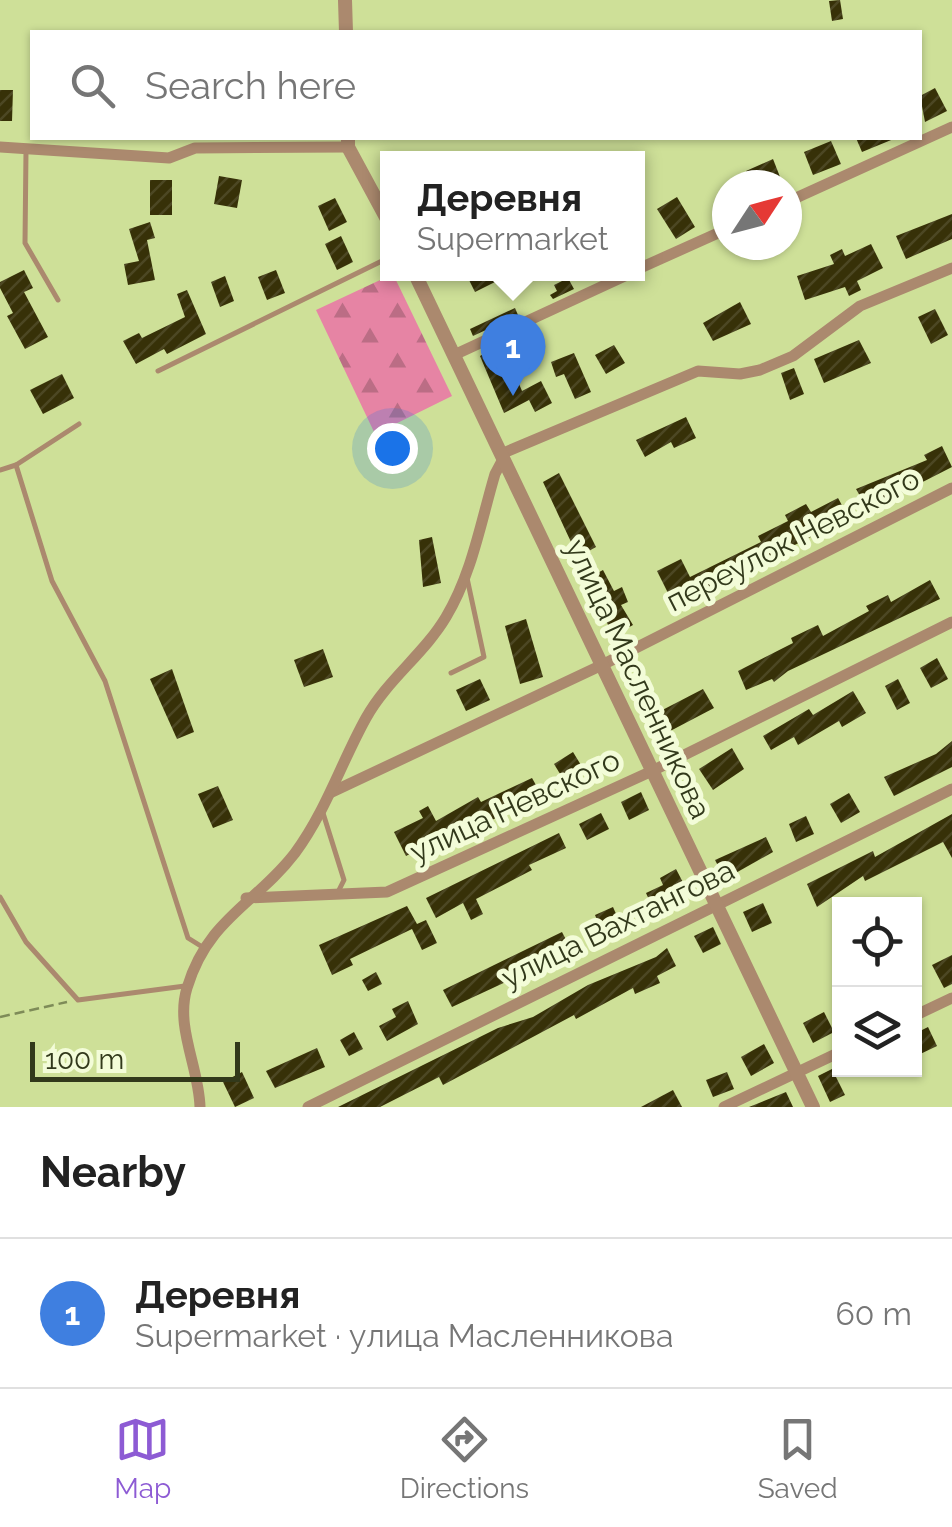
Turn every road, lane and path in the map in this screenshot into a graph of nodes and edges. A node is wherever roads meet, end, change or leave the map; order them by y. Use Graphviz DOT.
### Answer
graph roads {
  1 [pos="345,0"];
  2 [pos="346,30"];
  3 [pos="952,128"];
  4 [pos="348,142"];
  5 [pos="0,147"];
  6 [pos="26,148"];
  7 [pos="802,195"];
  8 [pos="380,205"];
  9 [pos="712,236"];
  10 [pos="380,262"];
  11 [pos="645,266"];
  12 [pos="952,268"];
  13 [pos="418,281"];
  14 [pos="613,281"];
  15 [pos="58,300"];
  16 [pos="454,355"];
  17 [pos="158,371"];
  18 [pos="79,424"];
  19 [pos="502,457"];
  20 [pos="16,466"];
  21 [pos="0,470"];
  22 [pos="952,488"];
  23 [pos="466,575"];
  24 [pos="952,622"];
  25 [pos="602,665"];
  26 [pos="451,674"];
  27 [pos="652,771"];
  28 [pos="952,789"];
  29 [pos="332,792"];
  30 [pos="323,810"];
  31 [pos="336,894"];
  32 [pos="0,897"];
  33 [pos="246,898"];
  34 [pos="715,903"];
  35 [pos="204,948"];
  36 [pos="188,986"];
  37 [pos="952,998"];
  38 [pos="78,1000"];
  39 [pos="922,1012"];
  40 [pos="0,1017"];
  41 [pos="832,1056"];
  42 [pos="796,1073"];
  43 [pos="200,1107"];
  44 [pos="308,1107"];
  45 [pos="724,1107"];
  46 [pos="814,1107"];
  1 -- 2 [label="street"];
  3 -- 7 [label="street"];
  4 -- 6 [label="street"];
  4 -- 8 [label="street"];
  5 -- 6 [label="street"];
  6 -- 15 [label="lane"];
  9 -- 11 [label="street"];
  10 -- 17 [label="lane"];
  12 -- 19 [label="street"];
  13 -- 16 [label="street, улица Масленникова"];
  14 -- 16 [label="street"];
  16 -- 19 [label="street, улица Масленникова"];
  18 -- 20 [label="lane"];
  19 -- 23 [label="street"];
  19 -- 25 [label="street, улица Масленникова"];
  20 -- 21 [label="lane"];
  20 -- 35 [label="lane"];
  22 -- 25 [label="street, переулок Невского"];
  23 -- 26 [label="lane"];
  23 -- 29 [label="street"];
  24 -- 27 [label="street, улица Невского"];
  25 -- 27 [label="street, улица Масленникова"];
  25 -- 29 [label="street, переулок Невского"];
  27 -- 31 [label="street, улица Невского"];
  27 -- 34 [label="street, улица Масленникова"];
  28 -- 34 [label="street, улица Вахтангова"];
  29 -- 30 [label="street"];
  30 -- 31 [label="lane"];
  30 -- 33 [label="street"];
  31 -- 33 [label="street, улица Невского"];
  32 -- 38 [label="lane"];
  33 -- 35 [label="street"];
  34 -- 42 [label="street, улица Масленникова"];
  34 -- 44 [label="street, улица Вахтангова"];
  35 -- 36 [label="street"];
  36 -- 38 [label="lane"];
  36 -- 43 [label="street"];
  37 -- 39 [label="street"];
  38 -- 40 [label="path"];
  41 -- 42 [label="street"];
  42 -- 45 [label="street"];
  42 -- 46 [label="street, улица Масленникова"];
}
